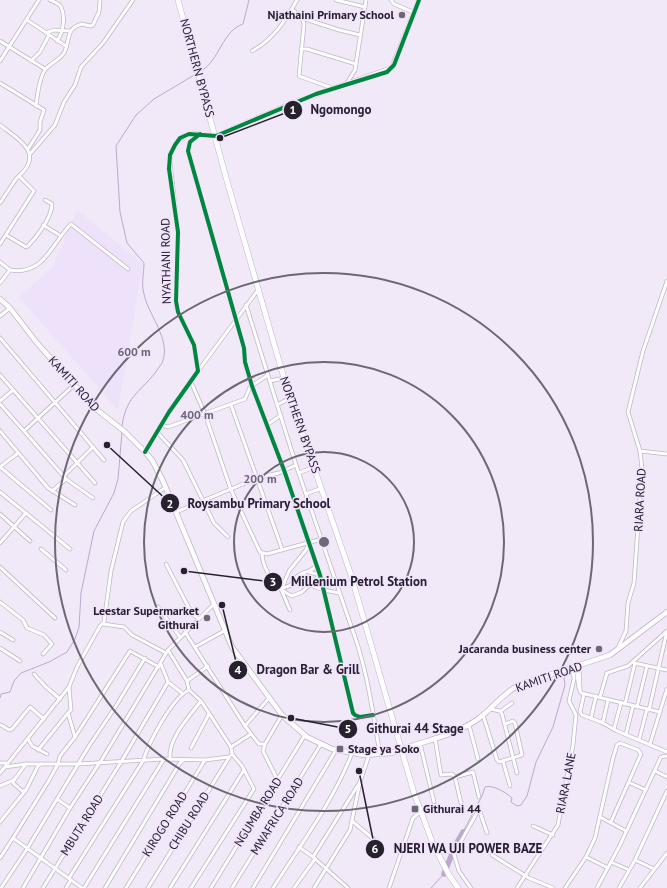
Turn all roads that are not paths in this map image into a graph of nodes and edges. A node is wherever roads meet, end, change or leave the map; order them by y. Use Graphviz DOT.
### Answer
graph roads {
  1 [pos="39,0"];
  2 [pos="50,0"];
  3 [pos="100,0"];
  4 [pos="133,0"];
  5 [pos="178,0"];
  6 [pos="297,0"];
  7 [pos="336,0"];
  8 [pos="366,0"];
  9 [pos="392,0"];
  10 [pos="419,0"];
  11 [pos="365,7"];
  12 [pos="292,9"];
  13 [pos="415,13"];
  14 [pos="302,18"];
  15 [pos="27,20"];
  16 [pos="62,31"];
  17 [pos="70,31"];
  18 [pos="48,34"];
  19 [pos="360,35"];
  20 [pos="0,41"];
  21 [pos="57,41"];
  22 [pos="66,46"];
  23 [pos="9,47"];
  24 [pos="301,49"];
  25 [pos="252,51"];
  26 [pos="0,61"];
  27 [pos="31,61"];
  28 [pos="356,64"];
  29 [pos="45,69"];
  30 [pos="0,83"];
  31 [pos="347,83"];
  32 [pos="332,88"];
  33 [pos="36,105"];
  34 [pos="0,125"];
  35 [pos="200,134"];
  36 [pos="216,136"];
  37 [pos="180,138"];
  38 [pos="190,142"];
  39 [pos="28,149"];
  40 [pos="30,154"];
  41 [pos="19,176"];
  42 [pos="45,200"];
  43 [pos="0,203"];
  44 [pos="43,225"];
  45 [pos="6,235"];
  46 [pos="61,236"];
  47 [pos="0,244"];
  48 [pos="0,262"];
  49 [pos="128,269"];
  50 [pos="10,270"];
  51 [pos="667,281"];
  52 [pos="0,283"];
  53 [pos="258,290"];
  54 [pos="0,299"];
  55 [pos="246,305"];
  56 [pos="10,308"];
  57 [pos="0,316"];
  58 [pos="235,319"];
  59 [pos="0,338"];
  60 [pos="198,372"];
  61 [pos="0,375"];
  62 [pos="268,375"];
  63 [pos="284,378"];
  64 [pos="270,381"];
  65 [pos="191,382"];
  66 [pos="74,384"];
  67 [pos="252,386"];
  68 [pos="13,390"];
  69 [pos="290,398"];
  70 [pos="0,403"];
  71 [pos="56,403"];
  72 [pos="231,405"];
  73 [pos="277,405"];
  74 [pos="205,414"];
  75 [pos="281,415"];
  76 [pos="38,418"];
  77 [pos="161,425"];
  78 [pos="267,425"];
  79 [pos="0,431"];
  80 [pos="24,431"];
  81 [pos="157,432"];
  82 [pos="93,447"];
  83 [pos="640,451"];
  84 [pos="145,452"];
  85 [pos="18,453"];
  86 [pos="667,454"];
  87 [pos="104,460"];
  88 [pos="78,464"];
  89 [pos="296,465"];
  90 [pos="0,467"];
  91 [pos="314,467"];
  92 [pos="284,470"];
  93 [pos="299,473"];
  94 [pos="65,478"];
  95 [pos="258,478"];
  96 [pos="95,483"];
  97 [pos="166,487"];
  98 [pos="322,488"];
  99 [pos="231,490"];
  100 [pos="52,491"];
  101 [pos="0,492"];
  102 [pos="306,494"];
  103 [pos="93,498"];
  104 [pos="203,500"];
  105 [pos="75,505"];
  106 [pos="51,510"];
  107 [pos="176,512"];
  108 [pos="26,513"];
  109 [pos="0,514"];
  110 [pos="14,526"];
  111 [pos="0,535"];
  112 [pos="228,537"];
  113 [pos="4,538"];
  114 [pos="322,539"];
  115 [pos="30,541"];
  116 [pos="309,542"];
  117 [pos="0,543"];
  118 [pos="41,549"];
  119 [pos="70,549"];
  120 [pos="282,549"];
  121 [pos="262,553"];
  122 [pos="166,564"];
  123 [pos="317,566"];
  124 [pos="0,567"];
  125 [pos="66,570"];
  126 [pos="309,572"];
  127 [pos="320,575"];
  128 [pos="310,585"];
  129 [pos="281,588"];
  130 [pos="324,590"];
  131 [pos="339,593"];
  132 [pos="0,602"];
  133 [pos="214,604"];
  134 [pos="158,607"];
  135 [pos="290,610"];
  136 [pos="667,612"];
  137 [pos="55,618"];
  138 [pos="198,618"];
  139 [pos="103,624"];
  140 [pos="224,631"];
  141 [pos="667,631"];
  142 [pos="0,632"];
  143 [pos="185,632"];
  144 [pos="180,637"];
  145 [pos="13,640"];
  146 [pos="195,647"];
  147 [pos="0,648"];
  148 [pos="167,652"];
  149 [pos="617,652"];
  150 [pos="43,654"];
  151 [pos="145,658"];
  152 [pos="20,661"];
  153 [pos="633,663"];
  154 [pos="160,666"];
  155 [pos="208,666"];
  156 [pos="647,666"];
  157 [pos="576,667"];
  158 [pos="659,668"];
  159 [pos="667,670"];
  160 [pos="34,674"];
  161 [pos="187,681"];
  162 [pos="168,682"];
  163 [pos="69,686"];
  164 [pos="667,689"];
  165 [pos="190,690"];
  166 [pos="182,693"];
  167 [pos="584,694"];
  168 [pos="598,697"];
  169 [pos="268,698"];
  170 [pos="60,699"];
  171 [pos="608,700"];
  172 [pos="201,701"];
  173 [pos="512,703"];
  174 [pos="621,703"];
  175 [pos="625,704"];
  176 [pos="635,706"];
  177 [pos="490,709"];
  178 [pos="648,709"];
  179 [pos="500,711"];
  180 [pos="660,712"];
  181 [pos="68,713"];
  182 [pos="209,714"];
  183 [pos="282,715"];
  184 [pos="374,715"];
  185 [pos="483,715"];
  186 [pos="591,718"];
  187 [pos="44,719"];
  188 [pos="603,722"];
  189 [pos="506,724"];
  190 [pos="1,725"];
  191 [pos="469,725"];
  192 [pos="245,726"];
  193 [pos="614,729"];
  194 [pos="251,734"];
  195 [pos="626,734"];
  196 [pos="305,735"];
  197 [pos="75,737"];
  198 [pos="435,738"];
  199 [pos="28,739"];
  200 [pos="639,740"];
  201 [pos="265,744"];
  202 [pos="321,744"];
  203 [pos="418,744"];
  204 [pos="650,744"];
  205 [pos="231,747"];
  206 [pos="191,748"];
  207 [pos="38,750"];
  208 [pos="336,750"];
  209 [pos="667,752"];
  210 [pos="47,754"];
  211 [pos="352,754"];
  212 [pos="380,754"];
  213 [pos="369,755"];
  214 [pos="230,756"];
  215 [pos="667,756"];
  216 [pos="514,758"];
  217 [pos="164,759"];
  218 [pos="170,759"];
  219 [pos="478,759"];
  220 [pos="143,760"];
  221 [pos="184,760"];
  222 [pos="205,760"];
  223 [pos="503,761"];
  224 [pos="0,762"];
  225 [pos="101,762"];
  226 [pos="121,762"];
  227 [pos="5,764"];
  228 [pos="26,764"];
  229 [pos="42,764"];
  230 [pos="58,764"];
  231 [pos="78,764"];
  232 [pos="244,770"];
  233 [pos="655,771"];
  234 [pos="0,773"];
  235 [pos="517,773"];
  236 [pos="455,777"];
  237 [pos="667,777"];
  238 [pos="14,780"];
  239 [pos="278,781"];
  240 [pos="360,782"];
  241 [pos="630,783"];
  242 [pos="0,786"];
  243 [pos="510,786"];
  244 [pos="26,790"];
  245 [pos="646,790"];
  246 [pos="667,791"];
  247 [pos="479,797"];
  248 [pos="57,799"];
  249 [pos="434,802"];
  250 [pos="461,803"];
  251 [pos="70,808"];
  252 [pos="420,812"];
  253 [pos="600,817"];
  254 [pos="352,821"];
  255 [pos="0,822"];
  256 [pos="611,822"];
  257 [pos="533,826"];
  258 [pos="626,830"];
  259 [pos="487,833"];
  260 [pos="553,835"];
  261 [pos="13,838"];
  262 [pos="377,842"];
  263 [pos="299,847"];
  264 [pos="27,849"];
  265 [pos="667,853"];
  266 [pos="492,855"];
  267 [pos="586,857"];
  268 [pos="0,858"];
  269 [pos="41,858"];
  270 [pos="314,858"];
  271 [pos="635,860"];
  272 [pos="611,862"];
  273 [pos="326,868"];
  274 [pos="608,868"];
  275 [pos="56,869"];
  276 [pos="654,869"];
  277 [pos="629,870"];
  278 [pos="526,876"];
  279 [pos="70,879"];
  280 [pos="1,888"];
  281 [pos="23,888"];
  282 [pos="43,888"];
  283 [pos="66,888"];
  284 [pos="83,888"];
  285 [pos="105,888"];
  286 [pos="126,888"];
  287 [pos="148,888"];
  288 [pos="170,888"];
  289 [pos="191,888"];
  290 [pos="211,888"];
  291 [pos="232,888"];
  292 [pos="253,888"];
  293 [pos="273,888"];
  294 [pos="294,888"];
  295 [pos="314,888"];
  296 [pos="348,888"];
  297 [pos="388,888"];
  298 [pos="458,888"];
  299 [pos="471,888"];
  300 [pos="517,888"];
  301 [pos="553,888"];
  302 [pos="565,888"];
  303 [pos="597,888"];
  304 [pos="619,888"];
  305 [pos="640,888"];
  1 -- 15 [label="street"];
  2 -- 16 [label="street"];
  3 -- 17 [label="street"];
  4 -- 40 [label="street"];
  5 -- 36 [label="main road, NORTHERN BYPASS"];
  6 -- 12 [label="street"];
  7 -- 11 [label="street"];
  8 -- 11 [label="street"];
  9 -- 13 [label="street"];
  10 -- 13 [label="street"];
  11 -- 19 [label="street"];
  12 -- 14 [label="street"];
  12 -- 25 [label="street"];
  13 -- 31 [label="street"];
  14 -- 19 [label="street"];
  14 -- 24 [label="street"];
  15 -- 18 [label="street"];
  15 -- 23 [label="street"];
  16 -- 17 [label="street"];
  16 -- 18 [label="street"];
  16 -- 21 [label="street"];
  17 -- 22 [label="street"];
  18 -- 21 [label="street"];
  18 -- 27 [label="street"];
  19 -- 28 [label="street"];
  20 -- 23 [label="street"];
  21 -- 22 [label="street"];
  22 -- 29 [label="street"];
  23 -- 26 [label="street"];
  23 -- 27 [label="street"];
  24 -- 28 [label="street"];
  24 -- 32 [label="street"];
  27 -- 29 [label="street"];
  28 -- 31 [label="street"];
  29 -- 33 [label="street"];
  30 -- 33 [label="street"];
  31 -- 32 [label="street"];
  32 -- 36 [label="street"];
  33 -- 39 [label="street"];
  34 -- 39 [label="street"];
  35 -- 36 [label="street"];
  35 -- 37 [label="street"];
  35 -- 38 [label="street"];
  36 -- 53 [label="main road, NORTHERN BYPASS"];
  37 -- 38 [label="street"];
  37 -- 60 [label="street, NYATHANI ROAD"];
  38 -- 58 [label="street"];
  39 -- 40 [label="street"];
  40 -- 41 [label="street"];
  41 -- 43 [label="street"];
  41 -- 45 [label="street"];
  42 -- 44 [label="street"];
  44 -- 45 [label="street"];
  44 -- 46 [label="street"];
  45 -- 47 [label="street"];
  46 -- 49 [label="street"];
  46 -- 50 [label="street"];
  48 -- 50 [label="street"];
  50 -- 52 [label="street"];
  51 -- 83 [label="street, RIARA ROAD"];
  53 -- 55 [label="street"];
  53 -- 63 [label="main road, NORTHERN BYPASS"];
  54 -- 56 [label="main road, KAMITI ROAD"];
  55 -- 58 [label="street"];
  55 -- 62 [label="street"];
  56 -- 57 [label="street"];
  56 -- 66 [label="main road, KAMITI ROAD"];
  58 -- 60 [label="street"];
  58 -- 67 [label="street"];
  59 -- 71 [label="street"];
  60 -- 65 [label="street"];
  61 -- 68 [label="street"];
  62 -- 64 [label="street"];
  62 -- 67 [label="street"];
  63 -- 64 [label="street"];
  63 -- 69 [label="main road, NORTHERN BYPASS"];
  64 -- 73 [label="street"];
  65 -- 74 [label="street"];
  65 -- 77 [label="street"];
  66 -- 71 [label="street"];
  66 -- 84 [label="main road, KAMITI ROAD"];
  67 -- 72 [label="street"];
  67 -- 78 [label="street"];
  68 -- 70 [label="street"];
  68 -- 76 [label="street"];
  69 -- 73 [label="street"];
  69 -- 91 [label="main road, NORTHERN BYPASS"];
  70 -- 80 [label="street"];
  71 -- 76 [label="street"];
  71 -- 82 [label="street"];
  72 -- 74 [label="street"];
  72 -- 95 [label="street"];
  73 -- 75 [label="street"];
  74 -- 77 [label="street"];
  74 -- 99 [label="street"];
  75 -- 78 [label="street"];
  75 -- 89 [label="street"];
  76 -- 80 [label="street"];
  76 -- 88 [label="street"];
  77 -- 81 [label="street"];
  78 -- 92 [label="street"];
  79 -- 85 [label="street"];
  80 -- 94 [label="street"];
  81 -- 84 [label="street"];
  81 -- 104 [label="street"];
  82 -- 87 [label="street"];
  82 -- 88 [label="street"];
  83 -- 86 [label="street"];
  83 -- 149 [label="street, RIARA ROAD"];
  84 -- 97 [label="main road, KAMITI ROAD"];
  85 -- 90 [label="street"];
  85 -- 100 [label="street"];
  88 -- 94 [label="street"];
  88 -- 96 [label="street"];
  89 -- 92 [label="street"];
  89 -- 93 [label="street"];
  90 -- 106 [label="street"];
  91 -- 93 [label="street"];
  91 -- 98 [label="main road, NORTHERN BYPASS"];
  92 -- 95 [label="street"];
  92 -- 116 [label="street"];
  93 -- 102 [label="street"];
  94 -- 100 [label="street"];
  94 -- 103 [label="street"];
  95 -- 99 [label="street"];
  95 -- 120 [label="street"];
  97 -- 107 [label="main road, KAMITI ROAD"];
  97 -- 139 [label="street"];
  98 -- 102 [label="street"];
  98 -- 252 [label="main road, NORTHERN BYPASS"];
  99 -- 104 [label="street"];
  99 -- 121 [label="street"];
  100 -- 105 [label="street"];
  101 -- 108 [label="street"];
  102 -- 114 [label="street"];
  104 -- 107 [label="street"];
  104 -- 112 [label="street"];
  107 -- 133 [label="main road, KAMITI ROAD"];
  108 -- 110 [label="street"];
  108 -- 119 [label="street"];
  109 -- 110 [label="street"];
  110 -- 113 [label="street"];
  110 -- 115 [label="street"];
  111 -- 113 [label="street"];
  113 -- 117 [label="street"];
  114 -- 116 [label="street"];
  114 -- 131 [label="street"];
  116 -- 120 [label="street"];
  116 -- 123 [label="street"];
  116 -- 129 [label="street"];
  118 -- 125 [label="street"];
  120 -- 121 [label="street"];
  121 -- 129 [label="street"];
  122 -- 138 [label="street"];
  123 -- 126 [label="street"];
  123 -- 127 [label="street"];
  124 -- 137 [label="street"];
  126 -- 127 [label="street"];
  126 -- 129 [label="street"];
  127 -- 128 [label="street"];
  127 -- 130 [label="street"];
  128 -- 129 [label="street"];
  128 -- 130 [label="street"];
  129 -- 135 [label="street"];
  130 -- 131 [label="street"];
  130 -- 184 [label="street"];
  131 -- 184 [label="street"];
  132 -- 150 [label="street"];
  133 -- 138 [label="street"];
  133 -- 140 [label="main road, KAMITI ROAD"];
  134 -- 144 [label="street"];
  136 -- 149 [label="main road, KAMITI ROAD"];
  138 -- 143 [label="street"];
  139 -- 148 [label="street"];
  139 -- 163 [label="street"];
  140 -- 146 [label="street"];
  140 -- 169 [label="main road, KAMITI ROAD"];
  141 -- 153 [label="street"];
  141 -- 158 [label="street"];
  142 -- 145 [label="street"];
  143 -- 144 [label="street"];
  143 -- 146 [label="street"];
  144 -- 148 [label="street"];
  146 -- 155 [label="street"];
  147 -- 152 [label="street"];
  148 -- 154 [label="street"];
  148 -- 161 [label="street"];
  149 -- 157 [label="main road, KAMITI ROAD"];
  151 -- 154 [label="street"];
  151 -- 197 [label="street"];
  151 -- 231 [label="street"];
  153 -- 156 [label="street"];
  153 -- 168 [label="street"];
  153 -- 175 [label="street"];
  154 -- 162 [label="street"];
  154 -- 225 [label="street"];
  155 -- 161 [label="street"];
  155 -- 192 [label="street"];
  156 -- 158 [label="street"];
  156 -- 176 [label="street"];
  157 -- 167 [label="street"];
  157 -- 177 [label="main road, KAMITI ROAD"];
  157 -- 260 [label="street, RIARA LANE"];
  158 -- 159 [label="street"];
  158 -- 178 [label="street"];
  160 -- 170 [label="street"];
  161 -- 165 [label="street"];
  162 -- 166 [label="street"];
  162 -- 226 [label="street, MBUTA ROAD"];
  163 -- 170 [label="street"];
  163 -- 181 [label="street"];
  164 -- 180 [label="street"];
  165 -- 166 [label="street"];
  165 -- 172 [label="street"];
  166 -- 220 [label="street"];
  167 -- 168 [label="street"];
  167 -- 186 [label="street"];
  168 -- 171 [label="street"];
  168 -- 186 [label="street"];
  169 -- 183 [label="main road, KAMITI ROAD"];
  169 -- 192 [label="street"];
  170 -- 187 [label="street"];
  171 -- 174 [label="street"];
  171 -- 188 [label="street"];
  172 -- 182 [label="street"];
  172 -- 218 [label="street"];
  173 -- 179 [label="street"];
  174 -- 175 [label="street"];
  174 -- 193 [label="street"];
  175 -- 176 [label="street"];
  176 -- 178 [label="street"];
  176 -- 195 [label="street"];
  177 -- 179 [label="street"];
  177 -- 185 [label="main road, KAMITI ROAD"];
  178 -- 180 [label="street"];
  178 -- 200 [label="street"];
  179 -- 189 [label="street"];
  180 -- 204 [label="street"];
  181 -- 197 [label="street"];
  181 -- 207 [label="street"];
  182 -- 205 [label="street"];
  182 -- 206 [label="street"];
  183 -- 196 [label="main road, KAMITI ROAD"];
  183 -- 201 [label="street"];
  184 -- 212 [label="street"];
  185 -- 191 [label="main road, KAMITI ROAD"];
  185 -- 223 [label="street"];
  186 -- 188 [label="street"];
  187 -- 190 [label="street"];
  187 -- 199 [label="street"];
  188 -- 193 [label="street"];
  189 -- 216 [label="street"];
  189 -- 216 [label="street"];
  191 -- 198 [label="main road, KAMITI ROAD"];
  191 -- 219 [label="street"];
  192 -- 194 [label="street"];
  193 -- 195 [label="street"];
  194 -- 201 [label="street"];
  194 -- 205 [label="street"];
  195 -- 200 [label="street"];
  196 -- 202 [label="main road, KAMITI ROAD"];
  196 -- 239 [label="street, NGUMBA ROAD"];
  197 -- 230 [label="street"];
  198 -- 203 [label="main road, KAMITI ROAD"];
  198 -- 236 [label="street"];
  199 -- 207 [label="street"];
  199 -- 227 [label="street"];
  200 -- 204 [label="street"];
  201 -- 239 [label="street"];
  202 -- 208 [label="main road, KAMITI ROAD"];
  202 -- 291 [label="street, MWAFRICA ROAD"];
  203 -- 212 [label="main road, KAMITI ROAD, bridge"];
  203 -- 249 [label="street"];
  204 -- 209 [label="street"];
  205 -- 214 [label="street"];
  207 -- 210 [label="street"];
  208 -- 211 [label="main road, KAMITI ROAD"];
  208 -- 292 [label="street"];
  211 -- 213 [label="main road, KAMITI ROAD"];
  211 -- 263 [label="street"];
  212 -- 213 [label="main road, KAMITI ROAD"];
  213 -- 240 [label="street"];
  214 -- 222 [label="street"];
  214 -- 232 [label="street"];
  214 -- 287 [label="street, CHIBU ROAD"];
  215 -- 233 [label="street"];
  216 -- 223 [label="street"];
  216 -- 235 [label="street"];
  217 -- 218 [label="street"];
  217 -- 220 [label="street"];
  217 -- 284 [label="street"];
  218 -- 221 [label="street"];
  220 -- 226 [label="street"];
  220 -- 279 [label="street"];
  221 -- 222 [label="street"];
  221 -- 285 [label="street"];
  222 -- 286 [label="street, KIROGO ROAD"];
  223 -- 243 [label="street"];
  224 -- 227 [label="street"];
  225 -- 226 [label="street"];
  225 -- 231 [label="street"];
  225 -- 251 [label="street"];
  226 -- 275 [label="street, MBUTA ROAD"];
  227 -- 228 [label="street"];
  227 -- 234 [label="street"];
  228 -- 229 [label="street"];
  228 -- 238 [label="street"];
  229 -- 230 [label="street"];
  229 -- 244 [label="street"];
  230 -- 231 [label="street"];
  230 -- 261 [label="street"];
  231 -- 248 [label="street"];
  232 -- 288 [label="street"];
  232 -- 289 [label="street"];
  233 -- 237 [label="street"];
  233 -- 245 [label="street"];
  236 -- 247 [label="street"];
  236 -- 250 [label="street"];
  238 -- 242 [label="street"];
  238 -- 244 [label="street"];
  239 -- 290 [label="street, NGUMBA ROAD"];
  240 -- 254 [label="street"];
  240 -- 270 [label="street"];
  241 -- 245 [label="street"];
  241 -- 253 [label="street"];
  241 -- 256 [label="street"];
  244 -- 255 [label="street"];
  245 -- 258 [label="street"];
  246 -- 271 [label="street"];
  248 -- 251 [label="street"];
  248 -- 264 [label="street"];
  251 -- 269 [label="street"];
  252 -- 297 [label="street"];
  252 -- 298 [label="main road, NORTHERN BYPASS"];
  253 -- 256 [label="street"];
  253 -- 267 [label="street"];
  254 -- 262 [label="street"];
  254 -- 273 [label="street"];
  256 -- 258 [label="street"];
  257 -- 260 [label="street"];
  258 -- 272 [label="street"];
  259 -- 299 [label="street"];
  260 -- 278 [label="street, RIARA LANE"];
  261 -- 264 [label="street"];
  261 -- 268 [label="street"];
  263 -- 270 [label="street"];
  263 -- 293 [label="street"];
  264 -- 269 [label="street"];
  264 -- 280 [label="street"];
  265 -- 276 [label="street"];
  266 -- 278 [label="street"];
  267 -- 274 [label="street"];
  267 -- 302 [label="street"];
  269 -- 275 [label="street"];
  269 -- 281 [label="street"];
  270 -- 273 [label="street"];
  270 -- 294 [label="street"];
  271 -- 276 [label="street"];
  271 -- 277 [label="street"];
  272 -- 274 [label="street"];
  272 -- 277 [label="street"];
  273 -- 295 [label="street"];
  273 -- 296 [label="street"];
  274 -- 303 [label="street"];
  275 -- 279 [label="street"];
  275 -- 282 [label="street, MBUTA ROAD"];
  276 -- 305 [label="street"];
  277 -- 304 [label="street"];
  278 -- 300 [label="street, RIARA LANE"];
  278 -- 301 [label="street"];
  279 -- 283 [label="street"];
  279 -- 284 [label="street"];
}
